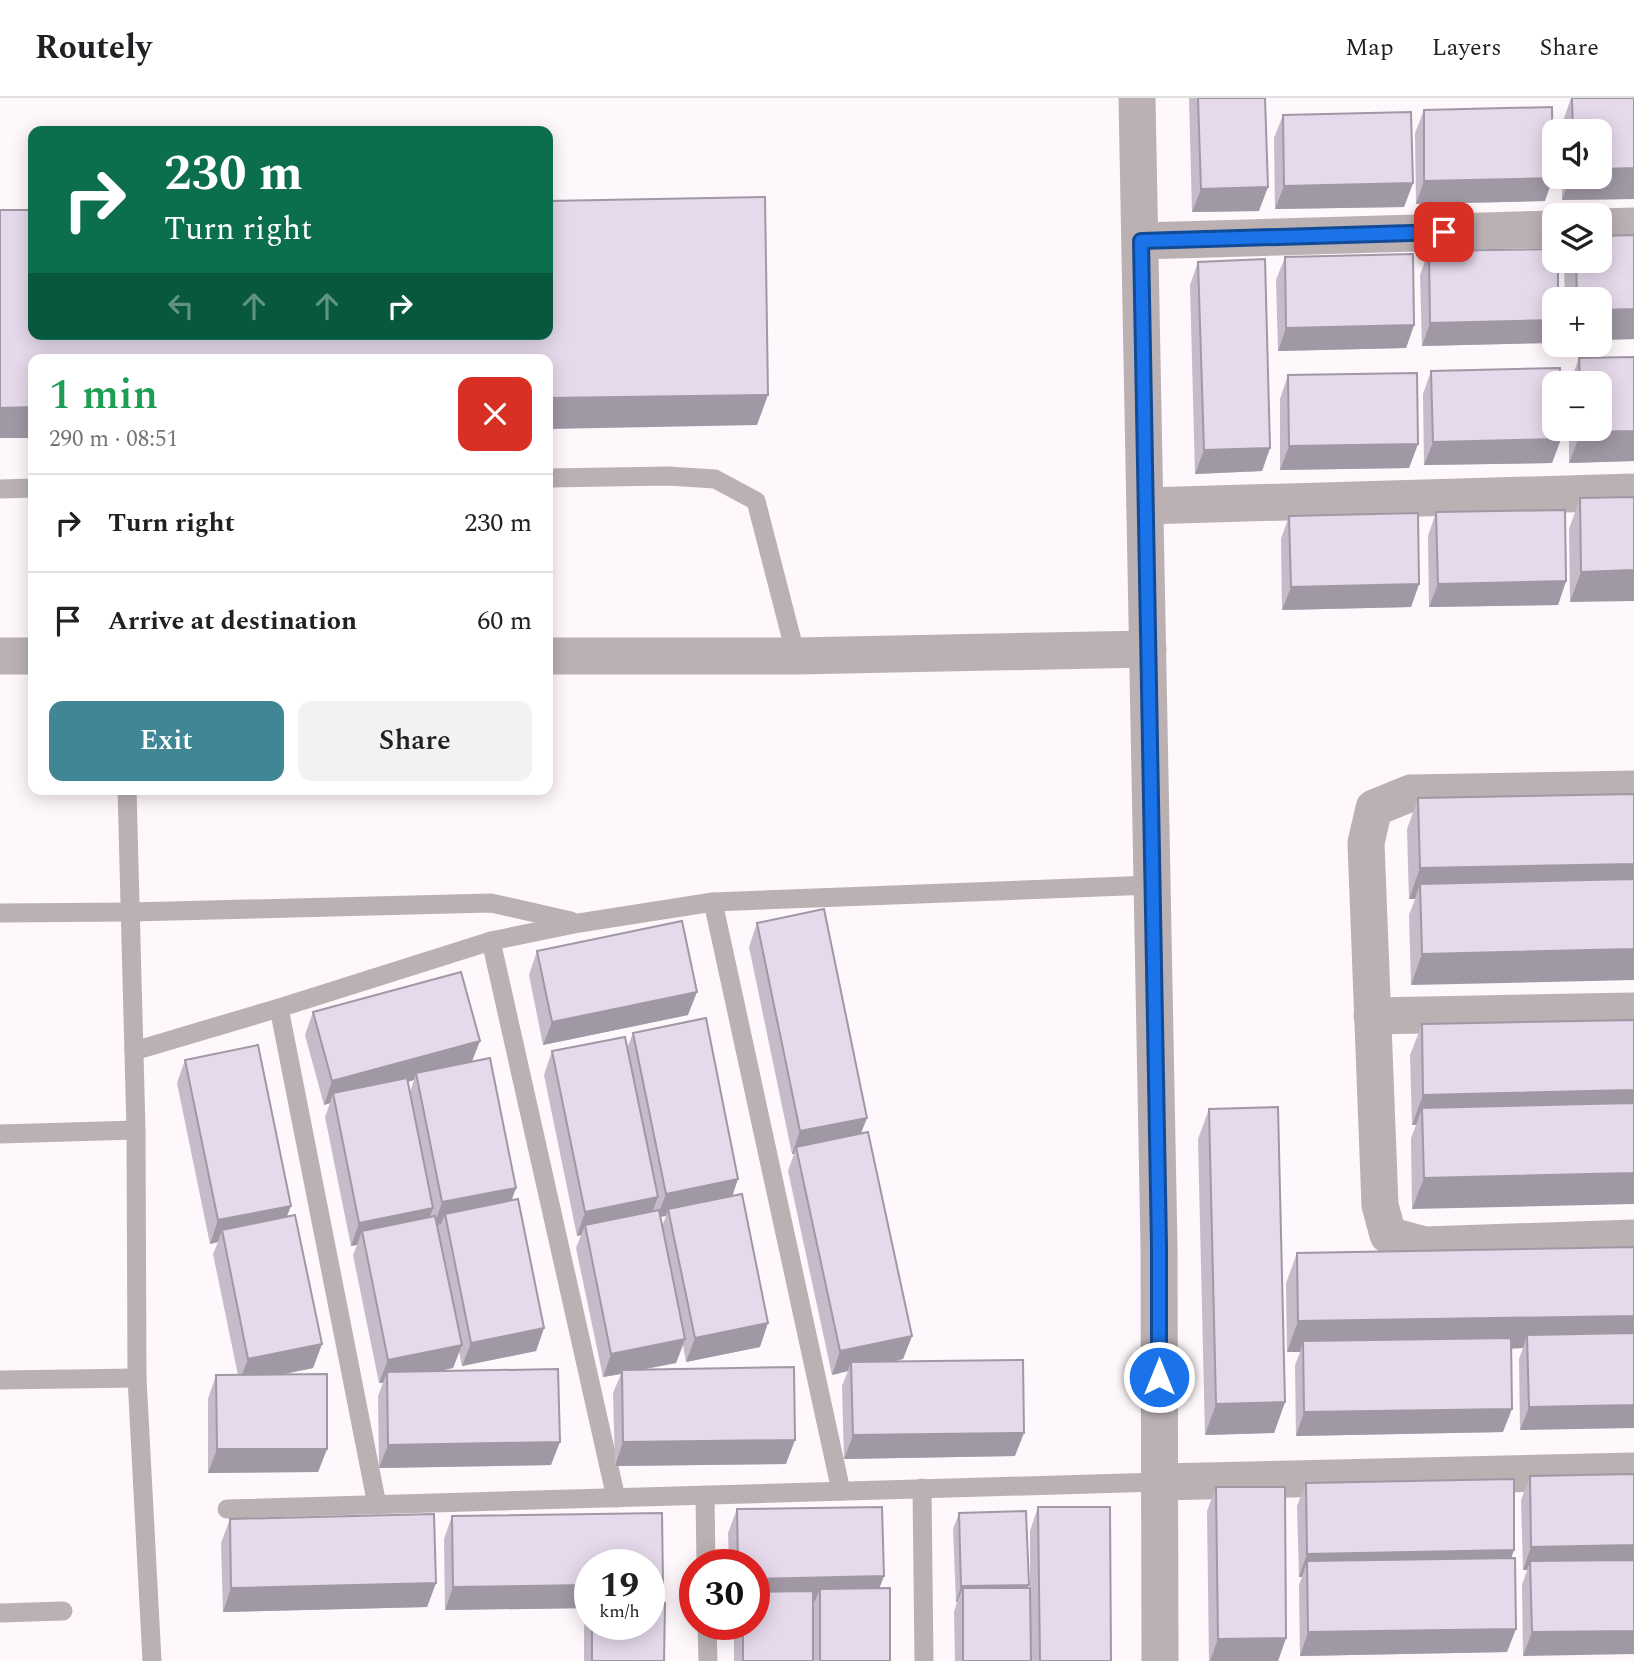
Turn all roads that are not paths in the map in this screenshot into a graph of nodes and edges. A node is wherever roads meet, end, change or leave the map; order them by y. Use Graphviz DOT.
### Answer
graph roads {
  1 [pos="1137,98"];
  2 [pos="1634,226"];
  3 [pos="1612,227"];
  4 [pos="1542,229"];
  5 [pos="1141,241"];
  6 [pos="553,478"];
  7 [pos="28,488"];
  8 [pos="0,489"];
  9 [pos="1634,492"];
  10 [pos="1145,506"];
  11 [pos="1148,649"];
  12 [pos="0,656"];
  13 [pos="28,656"];
  14 [pos="553,656"];
  15 [pos="796,656"];
  16 [pos="1634,789"];
  17 [pos="127,795"];
  18 [pos="1152,885"];
  19 [pos="713,902"];
  20 [pos="131,912"];
  21 [pos="0,913"];
  22 [pos="579,923"];
  23 [pos="491,941"];
  24 [pos="279,1008"];
  25 [pos="1634,1011"];
  26 [pos="1372,1016"];
  27 [pos="134,1051"];
  28 [pos="136,1130"];
  29 [pos="0,1134"];
  30 [pos="1634,1238"];
  31 [pos="137,1378"];
  32 [pos="0,1380"];
  33 [pos="1634,1471"];
  34 [pos="1159,1482"];
  35 [pos="922,1489"];
  36 [pos="841,1491"];
  37 [pos="705,1495"];
  38 [pos="616,1498"];
  39 [pos="377,1505"];
  40 [pos="227,1509"];
  41 [pos="706,1549"];
  42 [pos="63,1611"];
  43 [pos="0,1613"];
  44 [pos="707,1640"];
  45 [pos="152,1661"];
  46 [pos="708,1661"];
  47 [pos="924,1661"];
  48 [pos="1160,1661"];
  1 -- 5 [label="street"];
  2 -- 3 [label="street"];
  4 -- 5 [label="street"];
  5 -- 10 [label="street"];
  6 -- 15 [label="lane"];
  7 -- 8 [label="lane"];
  9 -- 10 [label="street"];
  10 -- 11 [label="street"];
  11 -- 15 [label="street"];
  11 -- 18 [label="street"];
  12 -- 13 [label="street"];
  14 -- 15 [label="street"];
  16 -- 26 [label="street"];
  17 -- 20 [label="lane"];
  18 -- 19 [label="lane"];
  18 -- 34 [label="street"];
  19 -- 22 [label="lane"];
  19 -- 36 [label="lane"];
  20 -- 21 [label="lane"];
  20 -- 22 [label="lane"];
  20 -- 27 [label="lane"];
  22 -- 23 [label="lane"];
  23 -- 24 [label="lane"];
  23 -- 38 [label="lane"];
  24 -- 27 [label="lane"];
  24 -- 39 [label="lane"];
  25 -- 26 [label="street"];
  26 -- 30 [label="street"];
  27 -- 28 [label="lane"];
  28 -- 29 [label="lane"];
  28 -- 31 [label="lane"];
  31 -- 32 [label="lane"];
  31 -- 45 [label="lane"];
  33 -- 34 [label="street"];
  34 -- 35 [label="lane"];
  34 -- 48 [label="street"];
  35 -- 36 [label="lane"];
  35 -- 47 [label="lane"];
  36 -- 37 [label="lane"];
  37 -- 38 [label="lane"];
  37 -- 41 [label="lane"];
  38 -- 39 [label="lane"];
  39 -- 40 [label="lane"];
  42 -- 43 [label="lane"];
  44 -- 46 [label="lane"];
}
